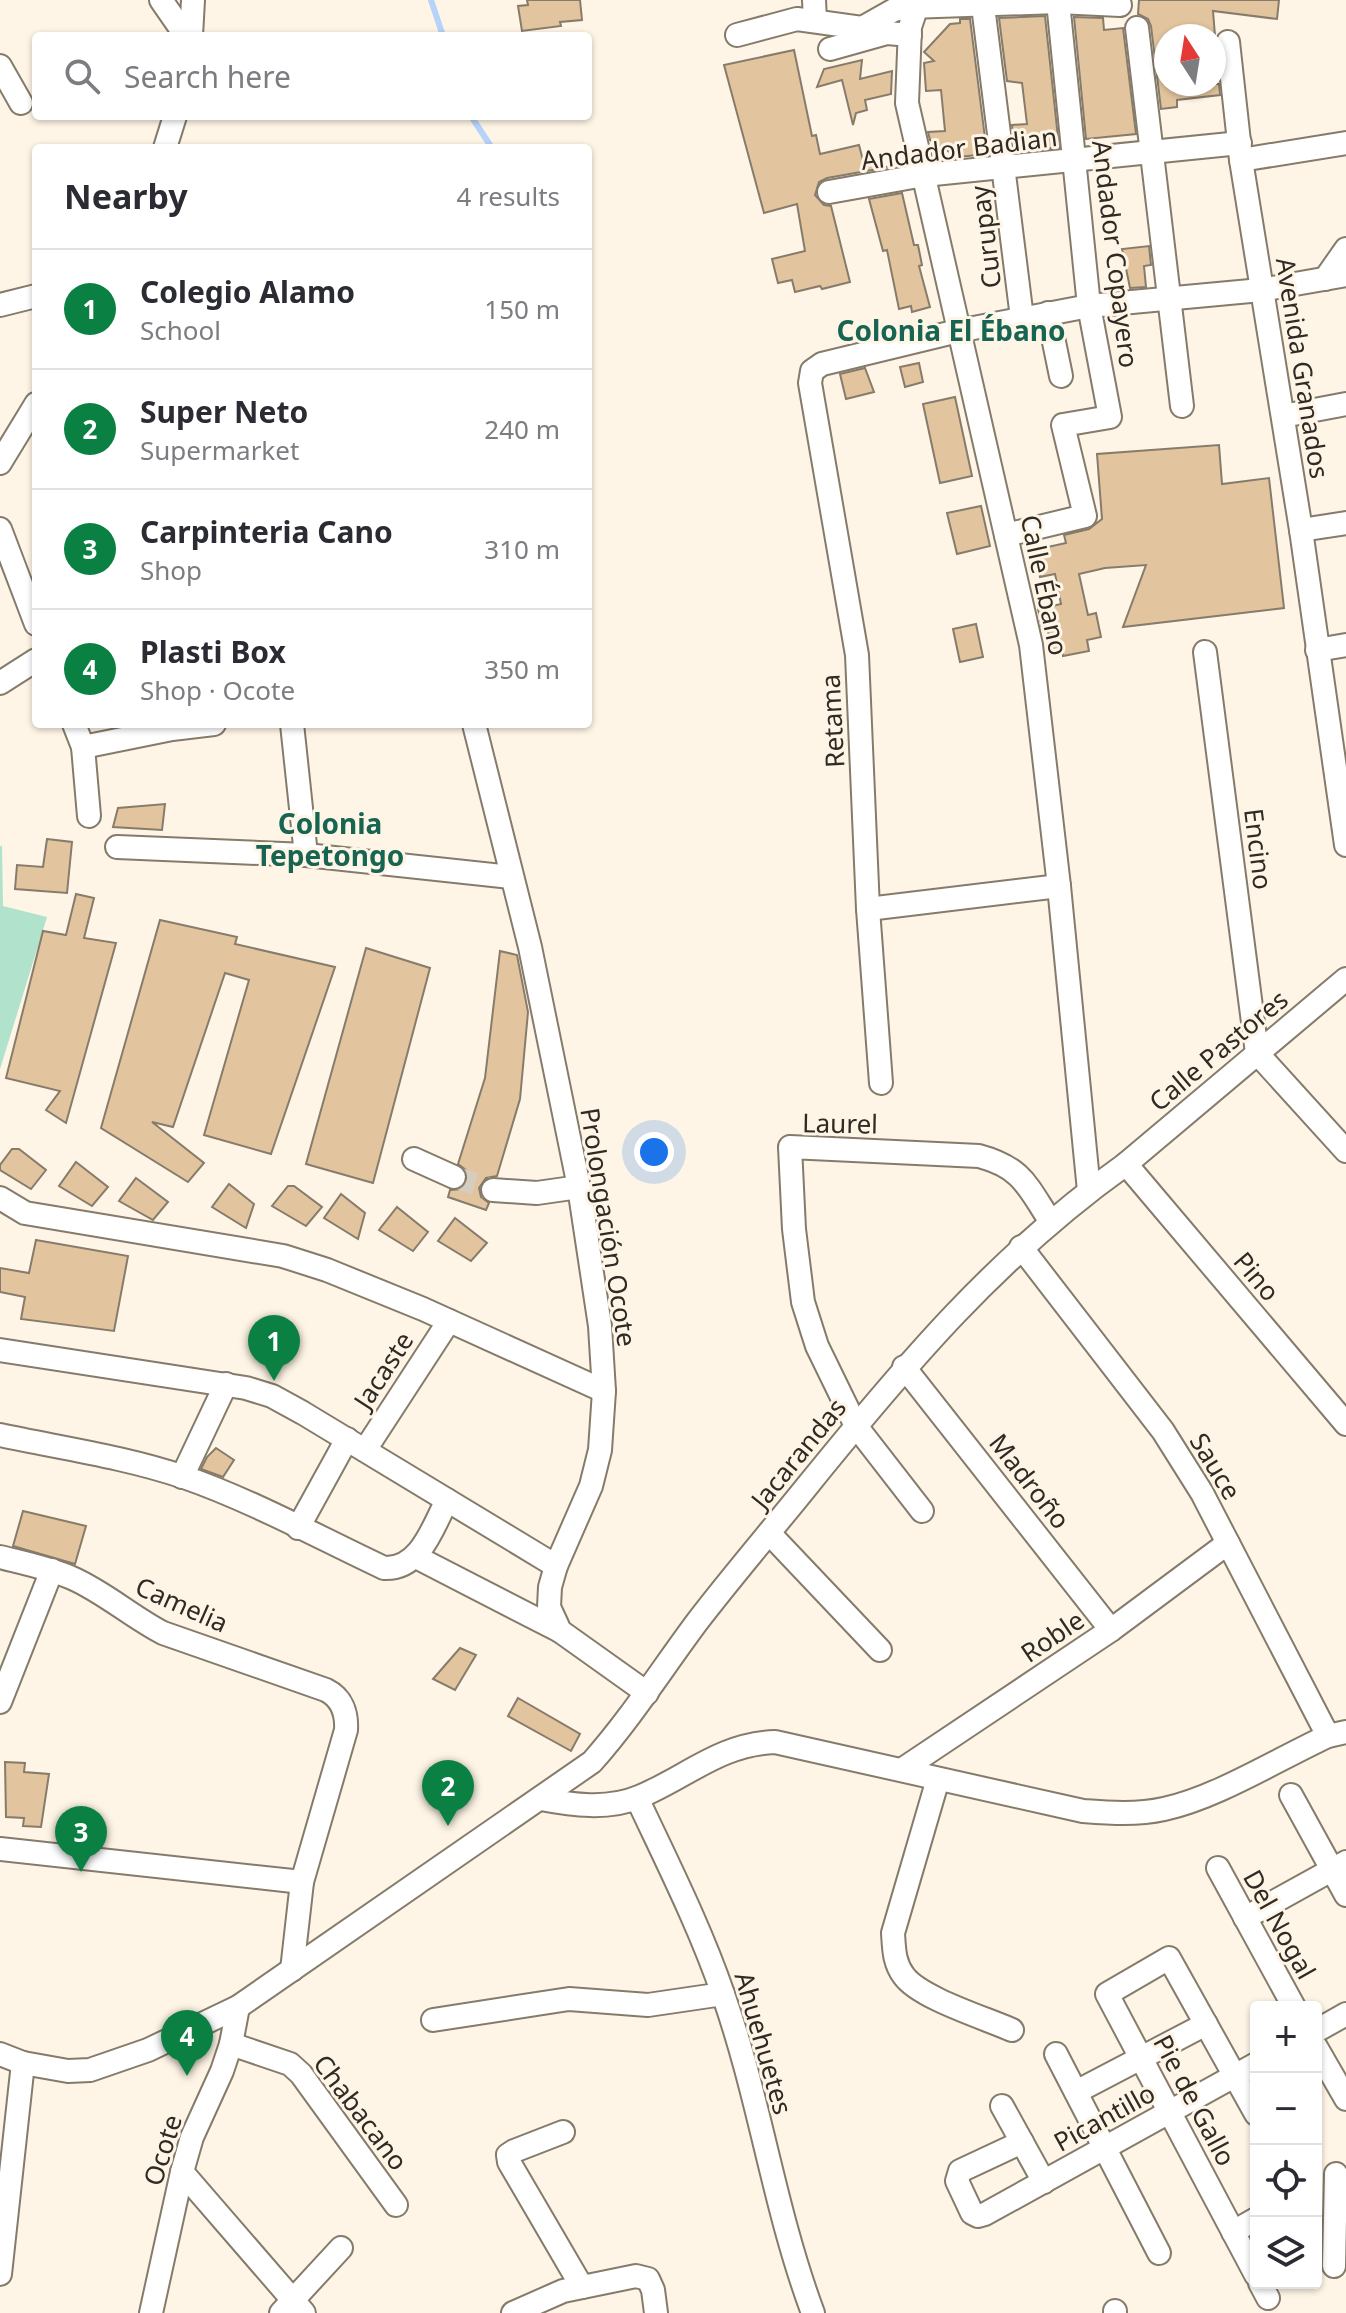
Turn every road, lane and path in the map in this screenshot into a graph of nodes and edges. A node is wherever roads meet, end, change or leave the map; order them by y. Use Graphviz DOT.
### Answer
graph roads {
  1 [pos="161,0"];
  2 [pos="193,0"];
  3 [pos="1058,2"];
  4 [pos="876,3"];
  5 [pos="917,5"];
  6 [pos="1120,5"];
  7 [pos="983,6"];
  8 [pos="814,10"];
  9 [pos="1137,28"];
  10 [pos="185,32"];
  11 [pos="189,32"];
  12 [pos="737,35"];
  13 [pos="910,35"];
  14 [pos="1228,42"];
  15 [pos="830,49"];
  16 [pos="0,66"];
  17 [pos="21,103"];
  18 [pos="174,120"];
  19 [pos="1346,143"];
  20 [pos="166,144"];
  21 [pos="1240,152"];
  22 [pos="1153,153"];
  23 [pos="1076,161"];
  24 [pos="1005,168"];
  25 [pos="924,175"];
  26 [pos="829,192"];
  27 [pos="1346,249"];
  28 [pos="1336,277"];
  29 [pos="1261,290"];
  30 [pos="32,297"];
  31 [pos="1171,298"];
  32 [pos="0,305"];
  33 [pos="1089,306"];
  34 [pos="1048,313"];
  35 [pos="1022,318"];
  36 [pos="958,331"];
  37 [pos="1061,376"];
  38 [pos="1346,404"];
  39 [pos="1182,406"];
  40 [pos="32,411"];
  41 [pos="1283,416"];
  42 [pos="0,463"];
  43 [pos="1346,523"];
  44 [pos="0,529"];
  45 [pos="1301,530"];
  46 [pos="1006,535"];
  47 [pos="32,613"];
  48 [pos="1346,645"];
  49 [pos="1317,650"];
  50 [pos="1205,652"];
  51 [pos="32,663"];
  52 [pos="0,683"];
  53 [pos="76,728"];
  54 [pos="180,728"];
  55 [pos="292,728"];
  56 [pos="475,728"];
  57 [pos="83,747"];
  58 [pos="89,816"];
  59 [pos="1346,845"];
  60 [pos="117,847"];
  61 [pos="306,855"];
  62 [pos="511,877"];
  63 [pos="1059,886"];
  64 [pos="868,909"];
  65 [pos="1346,979"];
  66 [pos="1257,1053"];
  67 [pos="881,1083"];
  68 [pos="1346,1151"];
  69 [pos="414,1159"];
  70 [pos="1126,1164"];
  71 [pos="454,1177"];
  72 [pos="579,1187"];
  73 [pos="493,1190"];
  74 [pos="1089,1191"];
  75 [pos="0,1198"];
  76 [pos="1051,1222"];
  77 [pos="1021,1247"];
  78 [pos="449,1321"];
  79 [pos="0,1350"];
  80 [pos="904,1367"];
  81 [pos="226,1384"];
  82 [pos="604,1391"];
  83 [pos="1346,1424"];
  84 [pos="856,1426"];
  85 [pos="0,1435"];
  86 [pos="356,1445"];
  87 [pos="182,1477"];
  88 [pos="447,1500"];
  89 [pos="922,1511"];
  90 [pos="298,1528"];
  91 [pos="769,1533"];
  92 [pos="1228,1543"];
  93 [pos="0,1557"];
  94 [pos="416,1557"];
  95 [pos="556,1566"];
  96 [pos="52,1570"];
  97 [pos="1111,1630"];
  98 [pos="560,1631"];
  99 [pos="880,1650"];
  100 [pos="647,1693"];
  101 [pos="0,1702"];
  102 [pos="1337,1734"];
  103 [pos="903,1769"];
  104 [pos="938,1779"];
  105 [pos="1291,1795"];
  106 [pos="637,1798"];
  107 [pos="541,1799"];
  108 [pos="0,1849"];
  109 [pos="1339,1866"];
  110 [pos="1218,1868"];
  111 [pos="302,1882"];
  112 [pos="1346,1895"];
  113 [pos="1245,1918"];
  114 [pos="292,1970"];
  115 [pos="723,1994"];
  116 [pos="1291,2001"];
  117 [pos="238,2007"];
  118 [pos="1346,2014"];
  119 [pos="433,2020"];
  120 [pos="1206,2024"];
  121 [pos="1322,2028"];
  122 [pos="1012,2030"];
  123 [pos="231,2044"];
  124 [pos="0,2054"];
  125 [pos="1056,2054"];
  126 [pos="1140,2057"];
  127 [pos="1322,2057"];
  128 [pos="23,2063"];
  129 [pos="1250,2067"];
  130 [pos="1235,2076"];
  131 [pos="1076,2092"];
  132 [pos="1346,2099"];
  133 [pos="1250,2103"];
  134 [pos="1002,2106"];
  135 [pos="1169,2112"];
  136 [pos="563,2132"];
  137 [pos="1022,2142"];
  138 [pos="1105,2148"];
  139 [pos="182,2172"];
  140 [pos="1333,2175"];
  141 [pos="1044,2182"];
  142 [pos="396,2205"];
  143 [pos="1250,2222"];
  144 [pos="1233,2232"];
  145 [pos="341,2248"];
  146 [pos="1159,2253"];
  147 [pos="1250,2264"];
  148 [pos="1334,2266"];
  149 [pos="0,2274"];
  150 [pos="582,2287"];
  151 [pos="293,2309"];
  152 [pos="151,2313"];
  153 [pos="513,2313"];
  154 [pos="656,2313"];
  155 [pos="813,2313"];
  1 -- 10 [label="street"];
  2 -- 11 [label="street"];
  3 -- 6 [label="street"];
  3 -- 7 [label="street"];
  3 -- 23 [label="street, Andador Copayero"];
  4 -- 5 [label="street"];
  5 -- 7 [label="street"];
  5 -- 8 [label="street"];
  5 -- 13 [label="street, Calle Ébano"];
  7 -- 24 [label="street, Curupay"];
  8 -- 12 [label="street"];
  9 -- 22 [label="street"];
  13 -- 15 [label="street"];
  13 -- 25 [label="street, Calle Ébano"];
  14 -- 21 [label="street, Avenida Granados"];
  16 -- 17 [label="street"];
  18 -- 20 [label="street"];
  19 -- 21 [label="street, Andador Badian"];
  21 -- 22 [label="street, Andador Badian"];
  21 -- 29 [label="street, Avenida Granados"];
  22 -- 23 [label="street, Andador Badian"];
  22 -- 31 [label="street"];
  23 -- 24 [label="street, Andador Badian"];
  23 -- 33 [label="street, Andador Copayero"];
  24 -- 25 [label="street, Andador Badian"];
  24 -- 35 [label="street, Curupay"];
  25 -- 26 [label="street, Andador Badian"];
  25 -- 36 [label="street, Calle Ébano"];
  27 -- 28 [label="street"];
  28 -- 29 [label="street"];
  29 -- 31 [label="street"];
  29 -- 41 [label="street, Avenida Granados"];
  30 -- 32 [label="street"];
  31 -- 33 [label="street"];
  31 -- 39 [label="street"];
  33 -- 34 [label="street"];
  33 -- 46 [label="street, Andador Copayero"];
  34 -- 35 [label="street"];
  34 -- 37 [label="street"];
  35 -- 36 [label="street"];
  36 -- 46 [label="street, Calle Ébano"];
  36 -- 64 [label="street, Retama"];
  38 -- 41 [label="street"];
  40 -- 42 [label="street"];
  41 -- 45 [label="street, Avenida Granados"];
  43 -- 45 [label="street"];
  44 -- 47 [label="street"];
  45 -- 49 [label="street, Avenida Granados"];
  46 -- 63 [label="street, Calle Ébano"];
  48 -- 49 [label="street"];
  49 -- 59 [label="street, Avenida Granados"];
  50 -- 66 [label="street, Encino"];
  51 -- 52 [label="street"];
  53 -- 57 [label="street"];
  54 -- 57 [label="street"];
  55 -- 61 [label="street"];
  56 -- 62 [label="street, Prolongación Ocote"];
  57 -- 58 [label="street"];
  60 -- 61 [label="street"];
  61 -- 62 [label="street"];
  62 -- 72 [label="street, Prolongación Ocote"];
  63 -- 64 [label="street"];
  63 -- 74 [label="street, Calle Ébano"];
  64 -- 67 [label="street, Retama"];
  65 -- 66 [label="street, Calle Pastores"];
  66 -- 68 [label="street"];
  66 -- 70 [label="street, Calle Pastores"];
  69 -- 71 [label="street"];
  70 -- 74 [label="street, Jacarandas"];
  70 -- 83 [label="street, Pino"];
  72 -- 73 [label="street"];
  72 -- 82 [label="street, Prolongación Ocote"];
  74 -- 76 [label="street, Jacarandas"];
  75 -- 78 [label="street"];
  76 -- 77 [label="street, Jacarandas"];
  76 -- 84 [label="street, Laurel"];
  77 -- 80 [label="street, Jacarandas"];
  77 -- 92 [label="street, Sauce"];
  78 -- 82 [label="street"];
  78 -- 86 [label="street, Jacaste"];
  79 -- 81 [label="street"];
  80 -- 84 [label="street, Jacarandas"];
  80 -- 97 [label="street, Madroño"];
  81 -- 86 [label="street"];
  81 -- 87 [label="street"];
  82 -- 95 [label="street, Prolongación Ocote"];
  84 -- 89 [label="street"];
  84 -- 91 [label="street, Jacarandas"];
  85 -- 87 [label="street"];
  86 -- 88 [label="street"];
  86 -- 90 [label="street, Jacaste"];
  87 -- 90 [label="street"];
  88 -- 94 [label="street"];
  88 -- 95 [label="street"];
  90 -- 94 [label="street"];
  91 -- 99 [label="street"];
  91 -- 100 [label="street, Jacarandas"];
  92 -- 97 [label="street, Roble"];
  92 -- 102 [label="street, Sauce"];
  93 -- 96 [label="street, Camelia"];
  94 -- 98 [label="street"];
  95 -- 98 [label="street, Prolongación Ocote"];
  96 -- 101 [label="street"];
  96 -- 111 [label="street, Camelia"];
  97 -- 103 [label="street, Roble"];
  98 -- 100 [label="street"];
  100 -- 107 [label="street, Jacarandas"];
  102 -- 104 [label="street"];
  103 -- 104 [label="street"];
  103 -- 106 [label="street"];
  104 -- 122 [label="street"];
  105 -- 109 [label="street"];
  106 -- 107 [label="street"];
  106 -- 115 [label="street, Ahuehuetes"];
  107 -- 114 [label="street, Jacarandas"];
  108 -- 111 [label="street"];
  109 -- 112 [label="street"];
  109 -- 113 [label="street"];
  110 -- 113 [label="street, Del Nogal"];
  111 -- 114 [label="street"];
  113 -- 116 [label="street, Del Nogal"];
  114 -- 117 [label="street, Jacarandas"];
  115 -- 119 [label="street"];
  115 -- 155 [label="street, Ahuehuetes"];
  117 -- 123 [label="street, Ocote"];
  117 -- 128 [label="street, Jacarandas"];
  118 -- 121 [label="street"];
  120 -- 126 [label="street"];
  120 -- 126 [label="street, Pie de Gallo"];
  120 -- 130 [label="street"];
  123 -- 139 [label="street, Ocote"];
  123 -- 142 [label="street, Chabacano"];
  124 -- 128 [label="street, Jacarandas"];
  125 -- 131 [label="street"];
  126 -- 131 [label="street"];
  126 -- 135 [label="street, Pie de Gallo"];
  127 -- 132 [label="street"];
  128 -- 149 [label="street"];
  129 -- 130 [label="street, Picantillo"];
  130 -- 133 [label="street"];
  130 -- 135 [label="street, Picantillo"];
  131 -- 138 [label="street"];
  134 -- 137 [label="street"];
  135 -- 138 [label="street, Picantillo"];
  135 -- 144 [label="street, Pie de Gallo"];
  136 -- 150 [label="street"];
  137 -- 141 [label="street"];
  137 -- 141 [label="street, Picantillo"];
  138 -- 141 [label="street, Picantillo"];
  138 -- 146 [label="street"];
  139 -- 151 [label="street"];
  139 -- 152 [label="street, Ocote"];
  140 -- 148 [label="street"];
  143 -- 144 [label="street"];
  144 -- 147 [label="street, Pie de Gallo"];
  145 -- 151 [label="street"];
  150 -- 153 [label="street"];
  150 -- 154 [label="street"];
}
